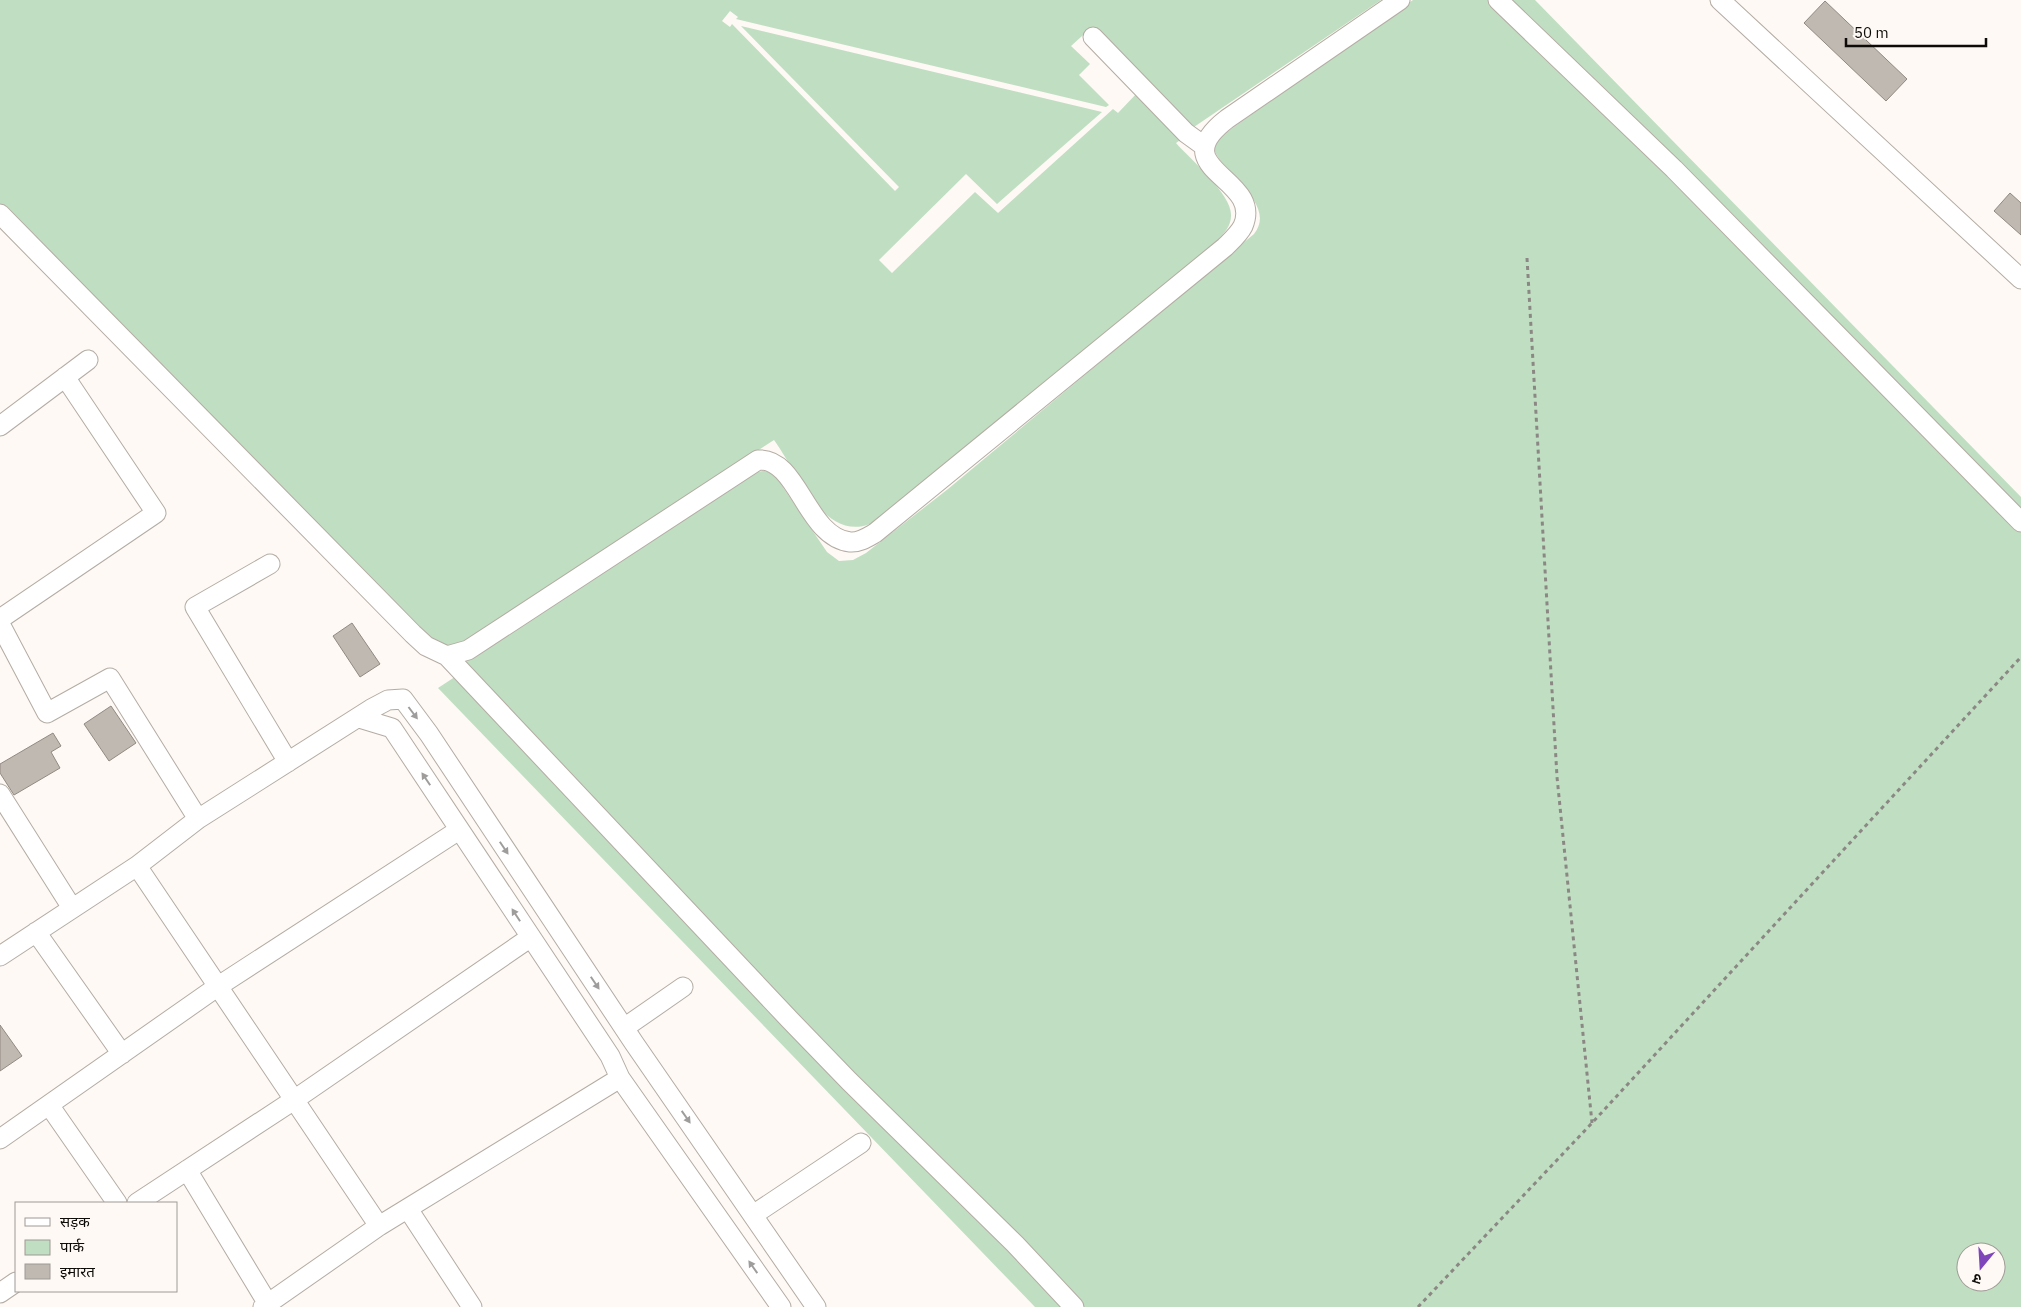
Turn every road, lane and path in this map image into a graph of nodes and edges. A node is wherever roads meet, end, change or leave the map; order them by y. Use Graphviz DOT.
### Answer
graph roads {
  1 [pos="1400,0"];
  2 [pos="1498,0"];
  3 [pos="1720,0"];
  4 [pos="1093,37"];
  5 [pos="1204,146"];
  6 [pos="0,214"];
  7 [pos="1527,258"];
  8 [pos="2021,279"];
  9 [pos="88,360"];
  10 [pos="65,377"];
  11 [pos="0,426"];
  12 [pos="2021,522"];
  13 [pos="270,564"];
  14 [pos="0,619"];
  15 [pos="0,624"];
  16 [pos="447,656"];
  17 [pos="2021,657"];
  18 [pos="359,718"];
  19 [pos="288,762"];
  20 [pos="0,794"];
  21 [pos="198,819"];
  22 [pos="460,830"];
  23 [pos="137,866"];
  24 [pos="72,908"];
  25 [pos="36,932"];
  26 [pos="531,937"];
  27 [pos="0,956"];
  28 [pos="218,987"];
  29 [pos="683,987"];
  30 [pos="629,1035"];
  31 [pos="122,1054"];
  32 [pos="610,1056"];
  33 [pos="620,1078"];
  34 [pos="294,1100"];
  35 [pos="49,1105"];
  36 [pos="1592,1122"];
  37 [pos="0,1139"];
  38 [pos="861,1143"];
  39 [pos="187,1170"];
  40 [pos="116,1202"];
  41 [pos="138,1202"];
  42 [pos="408,1209"];
  43 [pos="753,1215"];
  44 [pos="379,1226"];
  45 [pos="15,1283"];
  46 [pos="0,1293"];
  47 [pos="265,1305"];
  48 [pos="472,1307"];
  49 [pos="781,1307"];
  50 [pos="816,1307"];
  51 [pos="1074,1307"];
  52 [pos="1418,1307"];
  1 -- 5 [label="street"];
  2 -- 12 [label="street"];
  3 -- 8 [label="street"];
  4 -- 5 [label="street"];
  5 -- 16 [label="street"];
  6 -- 16 [label="street"];
  7 -- 36 [label="path"];
  9 -- 10 [label="street"];
  10 -- 11 [label="street"];
  10 -- 14 [label="street"];
  13 -- 19 [label="street"];
  15 -- 21 [label="street"];
  16 -- 51 [label="street"];
  17 -- 36 [label="path"];
  18 -- 19 [label="street"];
  22 -- 18 [label="street, one-way"];
  18 -- 30 [label="street, one-way"];
  19 -- 21 [label="street"];
  20 -- 24 [label="street"];
  21 -- 23 [label="street"];
  26 -- 22 [label="street, one-way"];
  22 -- 28 [label="street"];
  23 -- 24 [label="street"];
  23 -- 28 [label="street"];
  24 -- 25 [label="street"];
  25 -- 27 [label="street"];
  25 -- 31 [label="street"];
  26 -- 32 [label="street"];
  26 -- 34 [label="street"];
  28 -- 31 [label="street"];
  28 -- 34 [label="street"];
  29 -- 30 [label="street"];
  30 -- 32 [label="street"];
  30 -- 43 [label="street, one-way"];
  31 -- 35 [label="street"];
  32 -- 33 [label="street"];
  33 -- 42 [label="street"];
  49 -- 33 [label="street, one-way"];
  34 -- 39 [label="street"];
  34 -- 44 [label="street"];
  35 -- 37 [label="street"];
  35 -- 40 [label="street"];
  36 -- 52 [label="path"];
  38 -- 43 [label="street"];
  39 -- 41 [label="street"];
  39 -- 47 [label="street"];
  42 -- 44 [label="street"];
  42 -- 48 [label="street"];
  43 -- 50 [label="street"];
  44 -- 47 [label="street"];
  45 -- 46 [label="street"];
}
